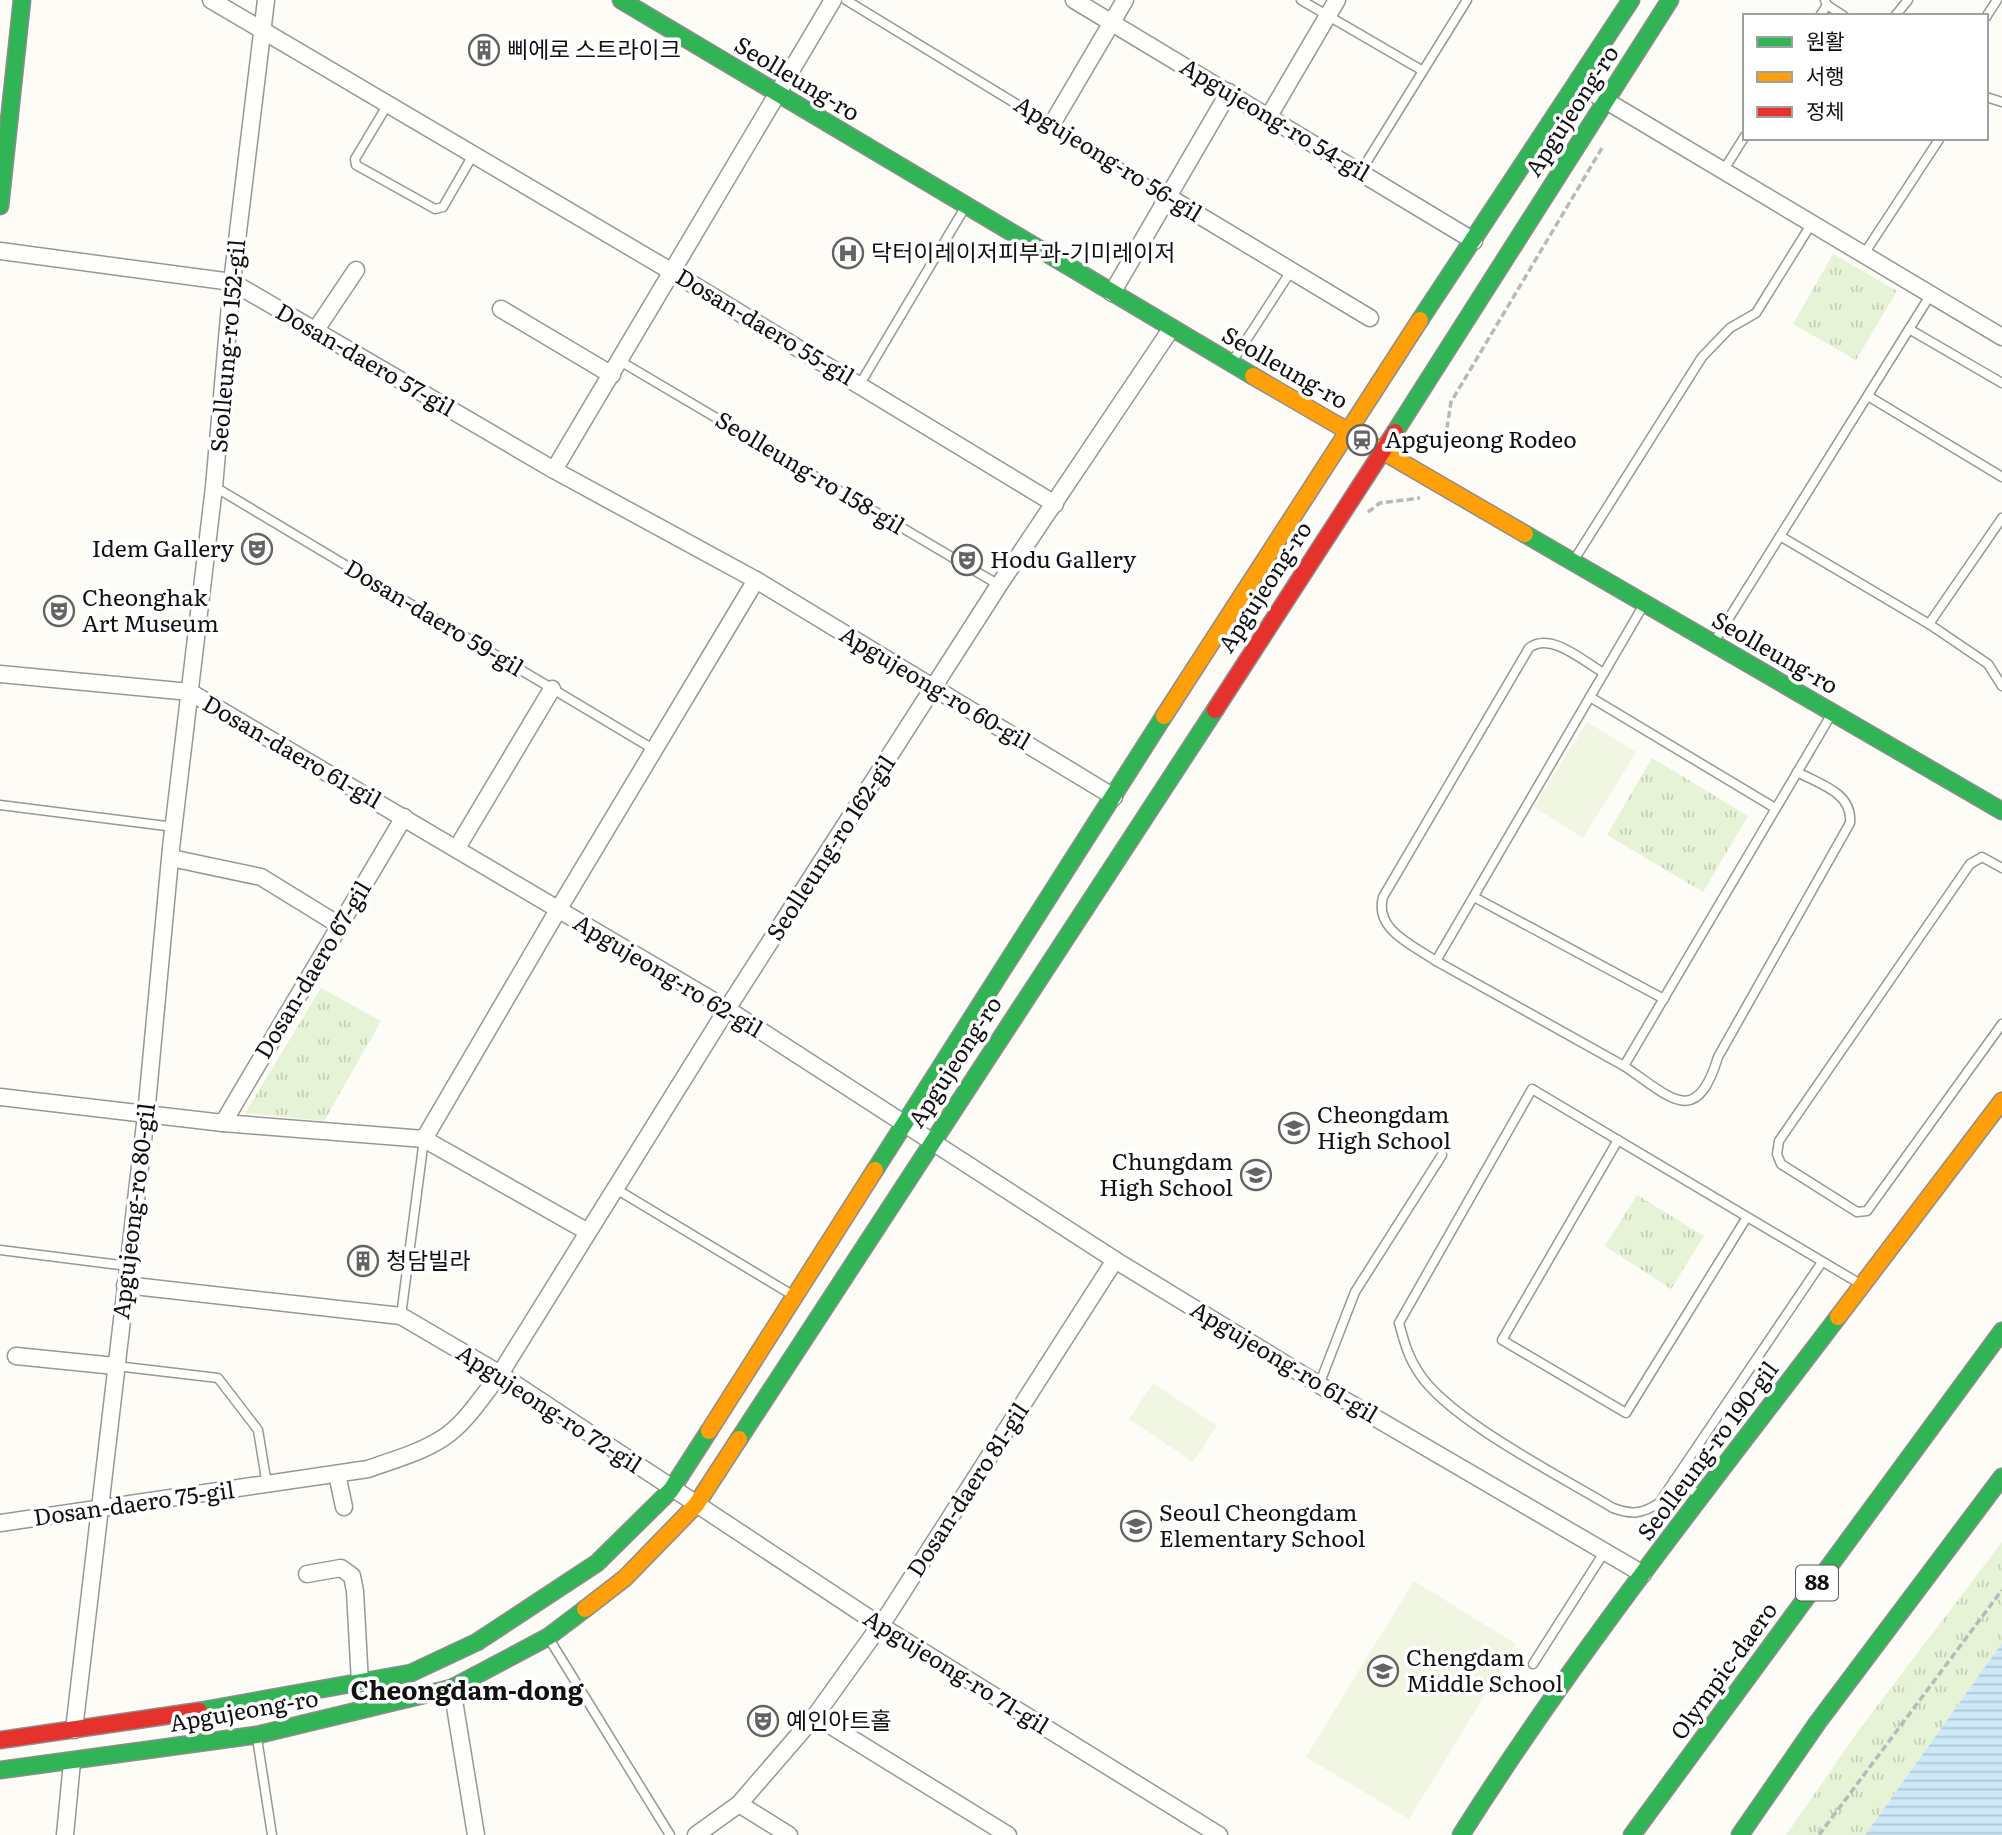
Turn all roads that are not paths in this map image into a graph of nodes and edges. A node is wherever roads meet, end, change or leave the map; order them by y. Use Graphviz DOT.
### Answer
graph roads {
  1 [pos="22,0"];
  2 [pos="211,0"];
  3 [pos="265,0"];
  4 [pos="623,0"];
  5 [pos="833,0"];
  6 [pos="846,0"];
  7 [pos="1074,0"];
  8 [pos="1125,0"];
  9 [pos="1300,0"];
  10 [pos="1337,0"];
  11 [pos="1467,0"];
  12 [pos="1631,0"];
  13 [pos="1670,0"];
  14 [pos="1908,0"];
  15 [pos="1826,3"];
  16 [pos="1898,13"];
  17 [pos="1841,14"];
  18 [pos="1328,16"];
  19 [pos="1112,21"];
  20 [pos="262,29"];
  21 [pos="1423,71"];
  22 [pos="1578,84"];
  23 [pos="1229,92"];
  24 [pos="776,94"];
  25 [pos="1606,101"];
  26 [pos="388,104"];
  27 [pos="1269,116"];
  28 [pos="1052,124"];
  29 [pos="1743,139"];
  30 [pos="1940,140"];
  31 [pos="473,155"];
  32 [pos="1361,171"];
  33 [pos="1723,171"];
  34 [pos="1167,196"];
  35 [pos="0,206"];
  36 [pos="966,206"];
  37 [pos="1812,223"];
  38 [pos="1474,241"];
  39 [pos="0,251"];
  40 [pos="1864,254"];
  41 [pos="356,270"];
  42 [pos="1291,270"];
  43 [pos="674,273"];
  44 [pos="232,282"];
  45 [pos="1112,293"];
  46 [pos="1931,294"];
  47 [pos="502,309"];
  48 [pos="1370,318"];
  49 [pos="1171,329"];
  50 [pos="1909,329"];
  51 [pos="315,331"];
  52 [pos="2002,337"];
  53 [pos="620,361"];
  54 [pos="1232,362"];
  55 [pos="611,375"];
  56 [pos="2002,383"];
  57 [pos="860,384"];
  58 [pos="1868,396"];
  59 [pos="1349,432"];
  60 [pos="1382,451"];
  61 [pos="554,470"];
  62 [pos="2002,477"];
  63 [pos="215,487"];
  64 [pos="1055,504"];
  65 [pos="2002,518"];
  66 [pos="1780,536"];
  67 [pos="1572,562"];
  68 [pos="756,580"];
  69 [pos="999,585"];
  70 [pos="1644,603"];
  71 [pos="1929,624"];
  72 [pos="1713,643"];
  73 [pos="1604,673"];
  74 [pos="0,674"];
  75 [pos="2002,686"];
  76 [pos="934,688"];
  77 [pos="552,689"];
  78 [pos="190,692"];
  79 [pos="1590,697"];
  80 [pos="1832,713"];
  81 [pos="653,749"];
  82 [pos="1797,772"];
  83 [pos="1114,797"];
  84 [pos="0,805"];
  85 [pos="1775,808"];
  86 [pos="2002,811"];
  87 [pos="404,817"];
  88 [pos="174,827"];
  89 [pos="457,848"];
  90 [pos="171,858"];
  91 [pos="2002,868"];
  92 [pos="1474,897"];
  93 [pos="558,910"];
  94 [pos="339,925"];
  95 [pos="1436,961"];
  96 [pos="1664,999"];
  97 [pos="727,1009"];
  98 [pos="2002,1024"];
  99 [pos="1624,1066"];
  100 [pos="0,1097"];
  101 [pos="2002,1101"];
  102 [pos="146,1115"];
  103 [pos="223,1123"];
  104 [pos="905,1124"];
  105 [pos="424,1139"];
  106 [pos="1618,1140"];
  107 [pos="930,1141"];
  108 [pos="1442,1155"];
  109 [pos="616,1189"];
  110 [pos="1747,1217"];
  111 [pos="588,1232"];
  112 [pos="0,1250"];
  113 [pos="1115,1260"];
  114 [pos="1822,1262"];
  115 [pos="128,1266"];
  116 [pos="125,1285"];
  117 [pos="1862,1285"];
  118 [pos="797,1297"];
  119 [pos="401,1316"];
  120 [pos="2002,1331"];
  121 [pos="16,1356"];
  122 [pos="115,1366"];
  123 [pos="500,1374"];
  124 [pos="1320,1385"];
  125 [pos="337,1474"];
  126 [pos="2002,1477"];
  127 [pos="1675,1480"];
  128 [pos="267,1485"];
  129 [pos="671,1490"];
  130 [pos="1702,1496"];
  131 [pos="696,1505"];
  132 [pos="344,1507"];
  133 [pos="100,1510"];
  134 [pos="0,1523"];
  135 [pos="1605,1551"];
  136 [pos="307,1574"];
  137 [pos="1643,1574"];
  138 [pos="878,1624"];
  139 [pos="548,1637"];
  140 [pos="1533,1664"];
  141 [pos="360,1684"];
  142 [pos="452,1688"];
  143 [pos="815,1716"];
  144 [pos="74,1730"];
  145 [pos="257,1735"];
  146 [pos="0,1740"];
  147 [pos="72,1762"];
  148 [pos="0,1770"];
  149 [pos="739,1804"];
  150 [pos="65,1835"];
  151 [pos="272,1835"];
  152 [pos="477,1835"];
  153 [pos="670,1835"];
  154 [pos="696,1835"];
  155 [pos="789,1835"];
  156 [pos="1008,1835"];
  157 [pos="1219,1835"];
  158 [pos="1461,1835"];
  159 [pos="1632,1835"];
  160 [pos="1740,1835"];
  1 -- 35 [label="main road"];
  2 -- 20 [label="street, Dosan-daero 55-gil"];
  3 -- 20 [label="street, Seolleung-ro 152-gil"];
  4 -- 24 [label="main road, Seolleung-ro"];
  5 -- 24 [label="street"];
  6 -- 28 [label="lane, Apgujeong-ro 56-gil"];
  7 -- 19 [label="street, Apgujeong-ro 54-gil"];
  8 -- 19 [label="street"];
  9 -- 18 [label="lane"];
  10 -- 18 [label="street"];
  11 -- 21 [label="lane"];
  12 -- 22 [label="main road, Apgujeong-ro"];
  13 -- 25 [label="main road, Apgujeong-ro"];
  14 -- 16 [label="lane"];
  15 -- 17 [label="lane"];
  18 -- 21 [label="lane"];
  18 -- 27 [label="street"];
  19 -- 23 [label="street, Apgujeong-ro 54-gil"];
  19 -- 28 [label="street"];
  20 -- 26 [label="street, Dosan-daero 55-gil"];
  20 -- 44 [label="street, Seolleung-ro 152-gil"];
  21 -- 32 [label="lane"];
  22 -- 25 [label="street"];
  22 -- 38 [label="main road, Apgujeong-ro"];
  23 -- 27 [label="street, Apgujeong-ro 54-gil"];
  23 -- 34 [label="street"];
  24 -- 36 [label="main road, Seolleung-ro"];
  24 -- 43 [label="street"];
  25 -- 33 [label="street"];
  25 -- 60 [label="main road, Apgujeong-ro"];
  26 -- 31 [label="street, Dosan-daero 55-gil"];
  26 -- 31 [label="lane"];
  27 -- 32 [label="street, Apgujeong-ro 54-gil"];
  28 -- 34 [label="lane, Apgujeong-ro 56-gil"];
  29 -- 33 [label="lane"];
  30 -- 40 [label="lane"];
  31 -- 43 [label="street, Dosan-daero 55-gil"];
  32 -- 38 [label="street, Apgujeong-ro 54-gil"];
  33 -- 37 [label="street"];
  34 -- 42 [label="street, Apgujeong-ro 56-gil"];
  34 -- 45 [label="street"];
  36 -- 45 [label="main road, Seolleung-ro"];
  36 -- 57 [label="lane"];
  37 -- 40 [label="street"];
  37 -- 67 [label="lane"];
  38 -- 59 [label="main road, Apgujeong-ro"];
  39 -- 44 [label="street, Dosan-daero 57-gil"];
  40 -- 46 [label="street"];
  41 -- 51 [label="street"];
  42 -- 48 [label="street, Apgujeong-ro 56-gil"];
  42 -- 54 [label="lane"];
  43 -- 53 [label="street"];
  43 -- 57 [label="street, Dosan-daero 55-gil"];
  44 -- 51 [label="street, Dosan-daero 57-gil"];
  44 -- 63 [label="street, Seolleung-ro 152-gil"];
  45 -- 49 [label="main road, Seolleung-ro"];
  46 -- 50 [label="lane"];
  46 -- 52 [label="street"];
  47 -- 55 [label="street"];
  49 -- 54 [label="main road, Seolleung-ro"];
  49 -- 64 [label="street, Seolleung-ro 162-gil"];
  50 -- 56 [label="lane"];
  50 -- 58 [label="lane"];
  51 -- 61 [label="street, Dosan-daero 57-gil"];
  53 -- 55 [label="street"];
  53 -- 69 [label="lane, Seolleung-ro 158-gil"];
  54 -- 59 [label="main road, Seolleung-ro"];
  55 -- 61 [label="street"];
  57 -- 64 [label="street, Dosan-daero 55-gil"];
  58 -- 62 [label="lane"];
  58 -- 66 [label="lane"];
  59 -- 60 [label="main road, Seolleung-ro"];
  59 -- 83 [label="main road, Apgujeong-ro"];
  60 -- 67 [label="main road, Seolleung-ro"];
  60 -- 107 [label="main road, Apgujeong-ro"];
  61 -- 68 [label="street, Apgujeong-ro 60-gil"];
  63 -- 77 [label="lane, Dosan-daero 59-gil"];
  63 -- 78 [label="street, Seolleung-ro 152-gil"];
  64 -- 69 [label="street, Seolleung-ro 162-gil"];
  65 -- 71 [label="lane"];
  66 -- 71 [label="lane"];
  66 -- 72 [label="lane"];
  67 -- 70 [label="main road, Seolleung-ro"];
  68 -- 76 [label="street, Apgujeong-ro 60-gil"];
  68 -- 81 [label="street"];
  69 -- 76 [label="street, Seolleung-ro 162-gil"];
  70 -- 72 [label="main road, Seolleung-ro"];
  70 -- 73 [label="lane"];
  71 -- 75 [label="lane"];
  72 -- 80 [label="main road, Seolleung-ro"];
  73 -- 79 [label="lane"];
  73 -- 95 [label="lane"];
  74 -- 78 [label="street, Dosan-daero 61-gil"];
  76 -- 83 [label="street, Apgujeong-ro 60-gil"];
  76 -- 97 [label="street, Seolleung-ro 162-gil"];
  77 -- 81 [label="lane, Dosan-daero 59-gil"];
  77 -- 89 [label="street"];
  78 -- 87 [label="street, Dosan-daero 61-gil"];
  78 -- 88 [label="street, Apgujeong-ro 80-gil"];
  79 -- 85 [label="lane"];
  79 -- 92 [label="lane"];
  80 -- 82 [label="lane"];
  80 -- 86 [label="main road, Seolleung-ro"];
  81 -- 93 [label="street"];
  82 -- 85 [label="lane"];
  82 -- 99 [label="lane"];
  83 -- 104 [label="main road, Apgujeong-ro"];
  84 -- 88 [label="lane"];
  85 -- 96 [label="lane"];
  87 -- 89 [label="street, Dosan-daero 61-gil"];
  87 -- 94 [label="street, Dosan-daero 67-gil"];
  88 -- 90 [label="street, Apgujeong-ro 80-gil"];
  89 -- 93 [label="street, Dosan-daero 61-gil"];
  90 -- 94 [label="street"];
  90 -- 102 [label="street, Apgujeong-ro 80-gil"];
  91 -- 98 [label="lane"];
  92 -- 95 [label="lane"];
  92 -- 96 [label="lane"];
  93 -- 97 [label="street, Apgujeong-ro 62-gil"];
  93 -- 105 [label="street, Apgujeong-ro 62-gil"];
  94 -- 103 [label="street, Dosan-daero 67-gil"];
  95 -- 99 [label="lane"];
  96 -- 99 [label="lane"];
  97 -- 104 [label="street, Apgujeong-ro 62-gil"];
  97 -- 109 [label="street, Seolleung-ro 162-gil"];
  100 -- 102 [label="street"];
  101 -- 117 [label="main road, Seolleung-ro 190-gil"];
  102 -- 103 [label="street"];
  102 -- 115 [label="street, Apgujeong-ro 80-gil"];
  103 -- 105 [label="street"];
  104 -- 107 [label="street, Apgujeong-ro 62-gil"];
  104 -- 118 [label="main road, Apgujeong-ro"];
  105 -- 111 [label="street"];
  105 -- 119 [label="lane"];
  106 -- 110 [label="lane"];
  106 -- 110 [label="lane"];
  106 -- 127 [label="lane"];
  107 -- 113 [label="street, Apgujeong-ro 61-gil"];
  107 -- 131 [label="main road, Apgujeong-ro"];
  108 -- 124 [label="lane"];
  109 -- 111 [label="street, Seolleung-ro 162-gil"];
  109 -- 118 [label="lane"];
  110 -- 114 [label="lane"];
  111 -- 123 [label="street, Seolleung-ro 162-gil"];
  112 -- 115 [label="lane"];
  113 -- 124 [label="street, Apgujeong-ro 61-gil"];
  113 -- 138 [label="street, Dosan-daero 81-gil"];
  114 -- 117 [label="lane"];
  114 -- 127 [label="lane"];
  115 -- 116 [label="street, Apgujeong-ro 80-gil"];
  116 -- 119 [label="street, Apgujeong-ro 72-gil"];
  116 -- 122 [label="street, Apgujeong-ro 80-gil"];
  117 -- 130 [label="main road, Seolleung-ro 190-gil"];
  118 -- 129 [label="main road, Apgujeong-ro"];
  119 -- 123 [label="street, Apgujeong-ro 72-gil"];
  120 -- 159 [label="main road, Olympic-daero / 88"];
  121 -- 122 [label="street"];
  122 -- 128 [label="lane, Dosan-daero 75-gil"];
  122 -- 133 [label="street, Apgujeong-ro 80-gil"];
  123 -- 125 [label="street, Dosan-daero 75-gil"];
  123 -- 129 [label="street, Apgujeong-ro 72-gil"];
  124 -- 135 [label="street, Apgujeong-ro 61-gil"];
  125 -- 128 [label="street, Dosan-daero 75-gil"];
  125 -- 132 [label="street"];
  126 -- 160 [label="main road"];
  127 -- 130 [label="lane"];
  128 -- 133 [label="street, Dosan-daero 75-gil"];
  129 -- 131 [label="street, Apgujeong-ro 72-gil"];
  129 -- 141 [label="main road, Apgujeong-ro"];
  130 -- 137 [label="main road, Seolleung-ro 190-gil"];
  131 -- 138 [label="street, Apgujeong-ro 71-gil"];
  131 -- 139 [label="main road, Apgujeong-ro"];
  133 -- 134 [label="street, Dosan-daero 75-gil"];
  133 -- 144 [label="street, Apgujeong-ro 80-gil"];
  135 -- 137 [label="street, Apgujeong-ro 61-gil"];
  135 -- 140 [label="lane"];
  136 -- 141 [label="street"];
  137 -- 158 [label="main road, Seolleung-ro 190-gil"];
  138 -- 143 [label="street, Dosan-daero 81-gil"];
  138 -- 157 [label="street, Apgujeong-ro 71-gil"];
  139 -- 142 [label="main road, Apgujeong-ro"];
  139 -- 153 [label="lane"];
  141 -- 144 [label="main road, Apgujeong-ro"];
  142 -- 145 [label="main road, Apgujeong-ro"];
  142 -- 152 [label="street"];
  143 -- 149 [label="street, Dosan-daero 81-gil"];
  143 -- 156 [label="street"];
  144 -- 146 [label="main road, Apgujeong-ro"];
  145 -- 147 [label="main road, Apgujeong-ro"];
  145 -- 151 [label="lane"];
  147 -- 148 [label="main road, Apgujeong-ro"];
  147 -- 150 [label="street"];
  149 -- 154 [label="street, Dosan-daero 81-gil"];
  149 -- 155 [label="street"];
}
